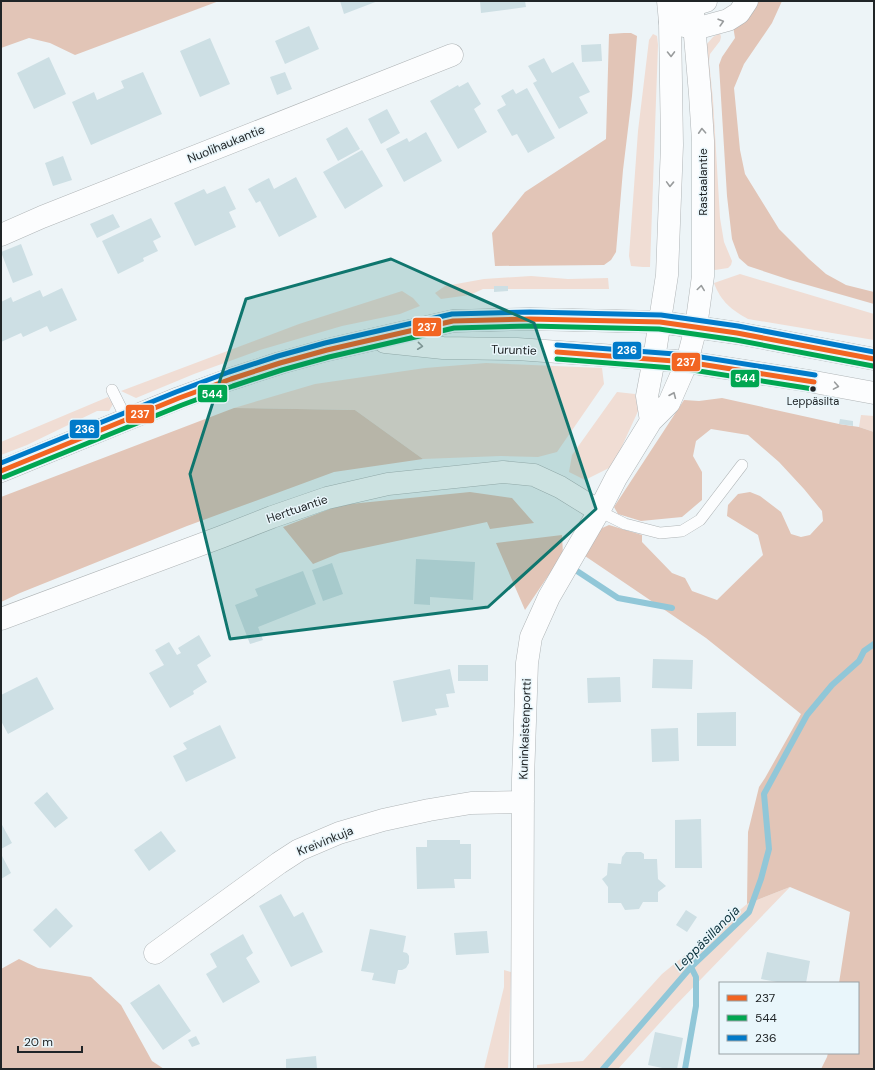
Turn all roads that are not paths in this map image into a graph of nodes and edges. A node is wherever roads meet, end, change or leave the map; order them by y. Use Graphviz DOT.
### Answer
graph roads {
  1 [pos="747,1"];
  2 [pos="697,2"];
  3 [pos="669,11"];
  4 [pos="695,30"];
  5 [pos="452,55"];
  6 [pos="1,235"];
  7 [pos="660,322"];
  8 [pos="696,327"];
  9 [pos="368,340"];
  10 [pos="654,359"];
  11 [pos="874,359"];
  12 [pos="687,362"];
  13 [pos="112,390"];
  14 [pos="874,393"];
  15 [pos="127,420"];
  16 [pos="651,421"];
  17 [pos="742,465"];
  18 [pos="1,471"];
  19 [pos="599,511"];
  20 [pos="1,618"];
  21 [pos="523,802"];
  22 [pos="156,953"];
  23 [pos="522,1069"];
  4 -- 1 [label="street, one-way"];
  2 -- 3 [label="street"];
  2 -- 4 [label="street, Rastaalantie"];
  3 -- 4 [label="street"];
  3 -- 7 [label="street, one-way"];
  8 -- 4 [label="street, Rastaalantie, one-way"];
  5 -- 6 [label="street, Nuolihaukantie"];
  7 -- 8 [label="street, Turuntie"];
  7 -- 9 [label="street, Turuntie"];
  7 -- 10 [label="street"];
  8 -- 11 [label="street, Turuntie"];
  8 -- 12 [label="street, Rastaalantie"];
  9 -- 10 [label="street, Turuntie, one-way"];
  9 -- 15 [label="street, Turuntie"];
  10 -- 12 [label="street, Turuntie"];
  10 -- 16 [label="street"];
  12 -- 14 [label="street, Turuntie, one-way"];
  16 -- 12 [label="street, Kuninkaistenportti, one-way"];
  13 -- 15 [label="lane"];
  15 -- 18 [label="street, Turuntie"];
  16 -- 19 [label="street, Kuninkaistenportti"];
  17 -- 19 [label="lane"];
  19 -- 20 [label="street, Herttuantie"];
  19 -- 21 [label="street, Kuninkaistenportti"];
  21 -- 22 [label="street, Kreivinkuja"];
  21 -- 23 [label="street, Kuninkaistenportti"];
}
